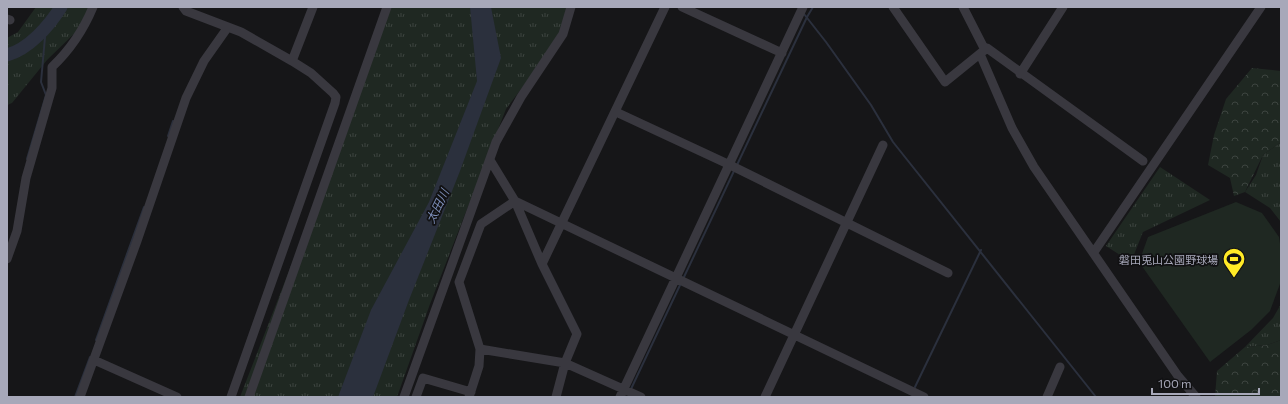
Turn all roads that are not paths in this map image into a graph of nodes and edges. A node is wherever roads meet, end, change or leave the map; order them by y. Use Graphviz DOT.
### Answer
graph roads {
  1 [pos="93,7"];
  2 [pos="183,7"];
  3 [pos="313,7"];
  4 [pos="387,7"];
  5 [pos="571,7"];
  6 [pos="665,7"];
  7 [pos="682,7"];
  8 [pos="803,7"];
  9 [pos="893,7"];
  10 [pos="963,7"];
  11 [pos="1063,7"];
  12 [pos="1261,7"];
  13 [pos="228,27"];
  14 [pos="982,52"];
  15 [pos="782,53"];
  16 [pos="292,61"];
  17 [pos="1020,74"];
  18 [pos="616,112"];
  19 [pos="883,145"];
  20 [pos="490,160"];
  21 [pos="1143,161"];
  22 [pos="730,165"];
  23 [pos="515,201"];
  24 [pos="562,223"];
  25 [pos="847,223"];
  26 [pos="1094,252"];
  27 [pos="7,259"];
  28 [pos="542,264"];
  29 [pos="948,273"];
  30 [pos="676,278"];
  31 [pos="795,334"];
  32 [pos="480,349"];
  33 [pos="94,360"];
  34 [pos="565,363"];
  35 [pos="1060,367"];
  36 [pos="622,393"];
  37 [pos="470,395"];
  38 [pos="80,397"];
  39 [pos="178,397"];
  40 [pos="231,397"];
  41 [pos="249,397"];
  42 [pos="404,397"];
  43 [pos="416,397"];
  44 [pos="556,397"];
  45 [pos="641,397"];
  46 [pos="765,397"];
  47 [pos="924,397"];
  48 [pos="1047,397"];
  49 [pos="1196,397"];
  1 -- 27 [label="street"];
  2 -- 13 [label="street"];
  3 -- 16 [label="street"];
  4 -- 41 [label="street"];
  5 -- 20 [label="street"];
  6 -- 18 [label="street"];
  7 -- 15 [label="street"];
  8 -- 15 [label="street"];
  9 -- 14 [label="street"];
  10 -- 14 [label="street"];
  11 -- 17 [label="street"];
  12 -- 26 [label="street"];
  13 -- 16 [label="street"];
  13 -- 33 [label="street"];
  14 -- 17 [label="street"];
  14 -- 26 [label="street"];
  15 -- 22 [label="street"];
  16 -- 40 [label="street"];
  17 -- 21 [label="street"];
  18 -- 22 [label="street"];
  18 -- 24 [label="street"];
  19 -- 25 [label="street"];
  20 -- 23 [label="street"];
  20 -- 42 [label="street"];
  22 -- 25 [label="street"];
  22 -- 30 [label="street"];
  23 -- 24 [label="street"];
  23 -- 28 [label="street"];
  23 -- 32 [label="street"];
  24 -- 28 [label="street"];
  24 -- 30 [label="street"];
  25 -- 29 [label="street"];
  25 -- 31 [label="street"];
  26 -- 49 [label="street"];
  28 -- 34 [label="street"];
  30 -- 31 [label="street"];
  30 -- 36 [label="street"];
  31 -- 46 [label="street"];
  31 -- 47 [label="street"];
  32 -- 34 [label="street"];
  32 -- 37 [label="street"];
  33 -- 38 [label="street"];
  33 -- 39 [label="street"];
  34 -- 36 [label="street"];
  34 -- 44 [label="street"];
  35 -- 48 [label="street"];
  36 -- 45 [label="street"];
  37 -- 43 [label="street"];
}
